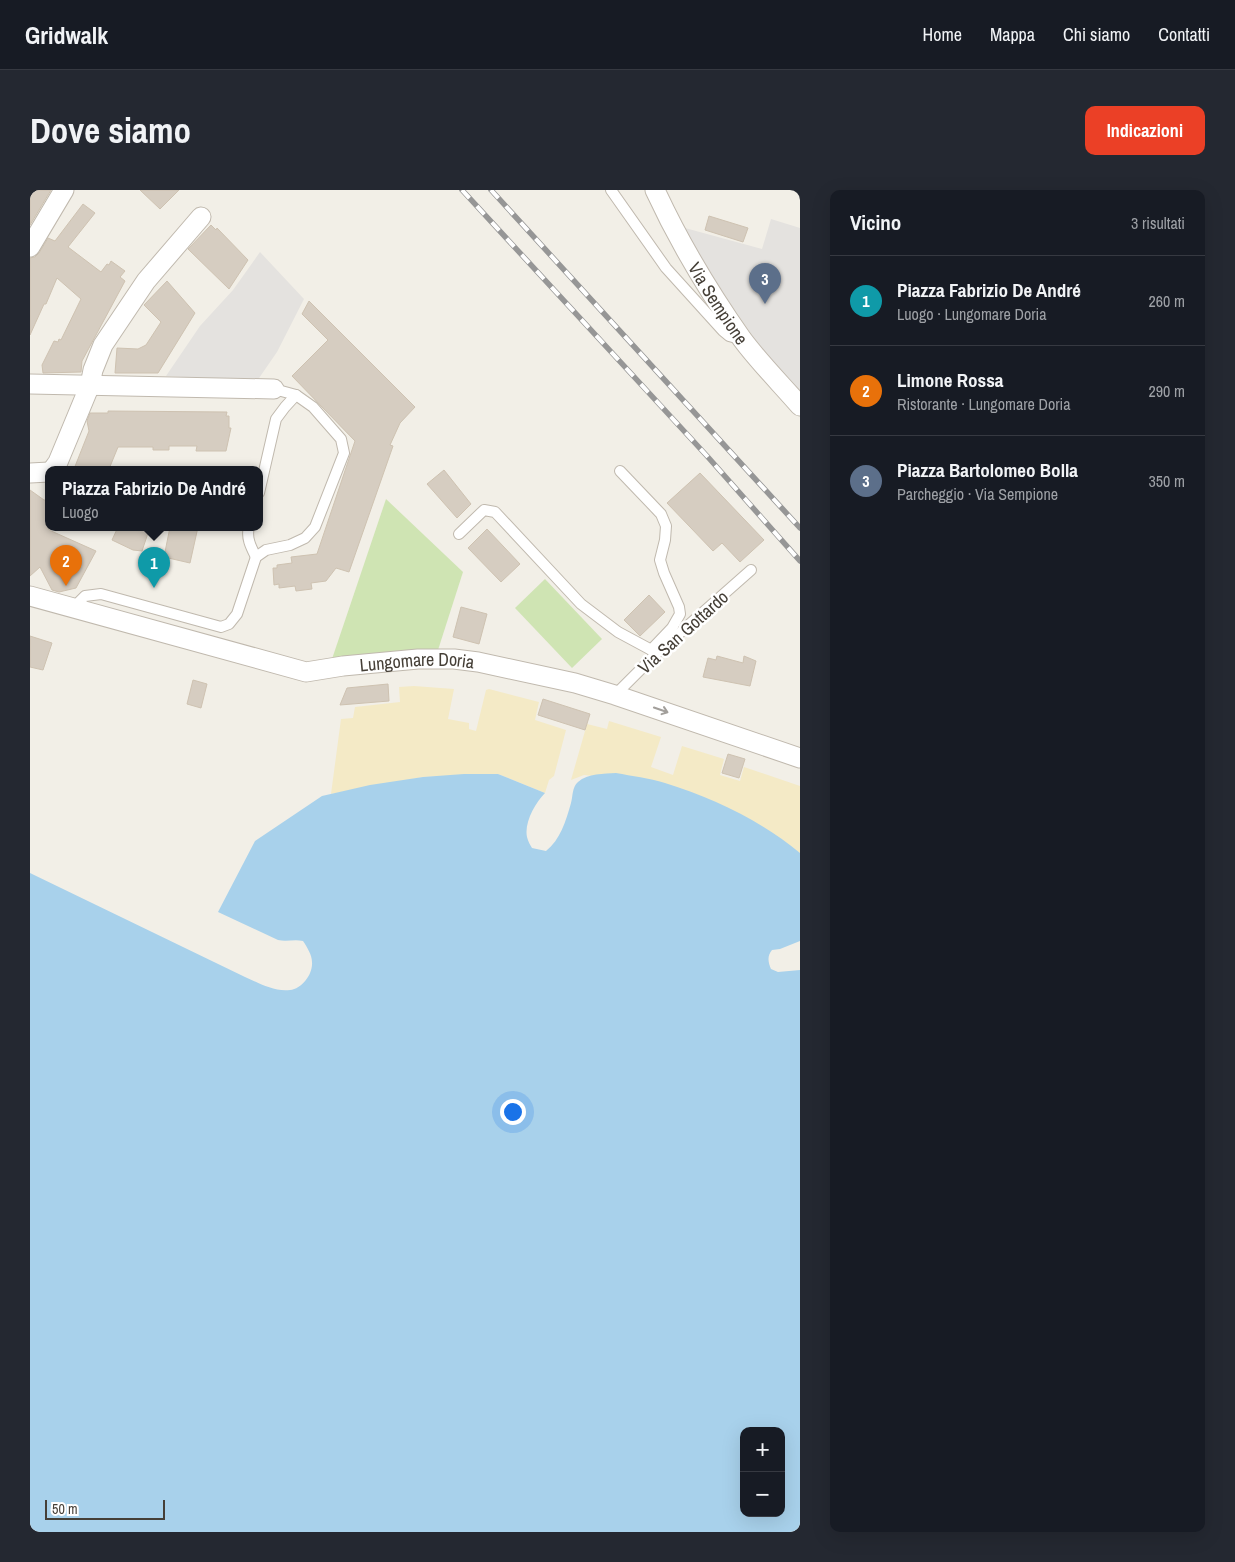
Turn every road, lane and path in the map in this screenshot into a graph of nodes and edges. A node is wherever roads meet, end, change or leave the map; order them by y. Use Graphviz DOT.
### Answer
graph roads {
  1 [pos="64,190"];
  2 [pos="611,190"];
  3 [pos="654,190"];
  4 [pos="202,217"];
  5 [pos="30,247"];
  6 [pos="743,340"];
  7 [pos="30,384"];
  8 [pos="90,385"];
  9 [pos="274,389"];
  10 [pos="296,395"];
  11 [pos="800,406"];
  12 [pos="55,466"];
  13 [pos="620,471"];
  14 [pos="45,472"];
  15 [pos="30,473"];
  16 [pos="263,476"];
  17 [pos="248,531"];
  18 [pos="459,534"];
  19 [pos="256,557"];
  20 [pos="751,570"];
  21 [pos="30,596"];
  22 [pos="73,608"];
  23 [pos="654,652"];
  24 [pos="615,695"];
  25 [pos="800,758"];
  1 -- 5 [label="street"];
  2 -- 6 [label="lane"];
  3 -- 6 [label="street, Via Sempione"];
  4 -- 8 [label="street"];
  6 -- 11 [label="street, Via Sempione"];
  7 -- 8 [label="street"];
  8 -- 9 [label="street"];
  8 -- 12 [label="street"];
  9 -- 10 [label="lane"];
  10 -- 16 [label="lane"];
  10 -- 19 [label="lane"];
  13 -- 23 [label="lane"];
  14 -- 15 [label="street"];
  17 -- 19 [label="lane"];
  18 -- 23 [label="lane"];
  19 -- 22 [label="lane"];
  20 -- 23 [label="lane, Via San Gottardo"];
  21 -- 22 [label="street, Lungomare Doria"];
  22 -- 24 [label="street, Lungomare Doria"];
  23 -- 24 [label="lane, Via San Gottardo"];
  24 -- 25 [label="street, Lungomare Doria, one-way"];
}
